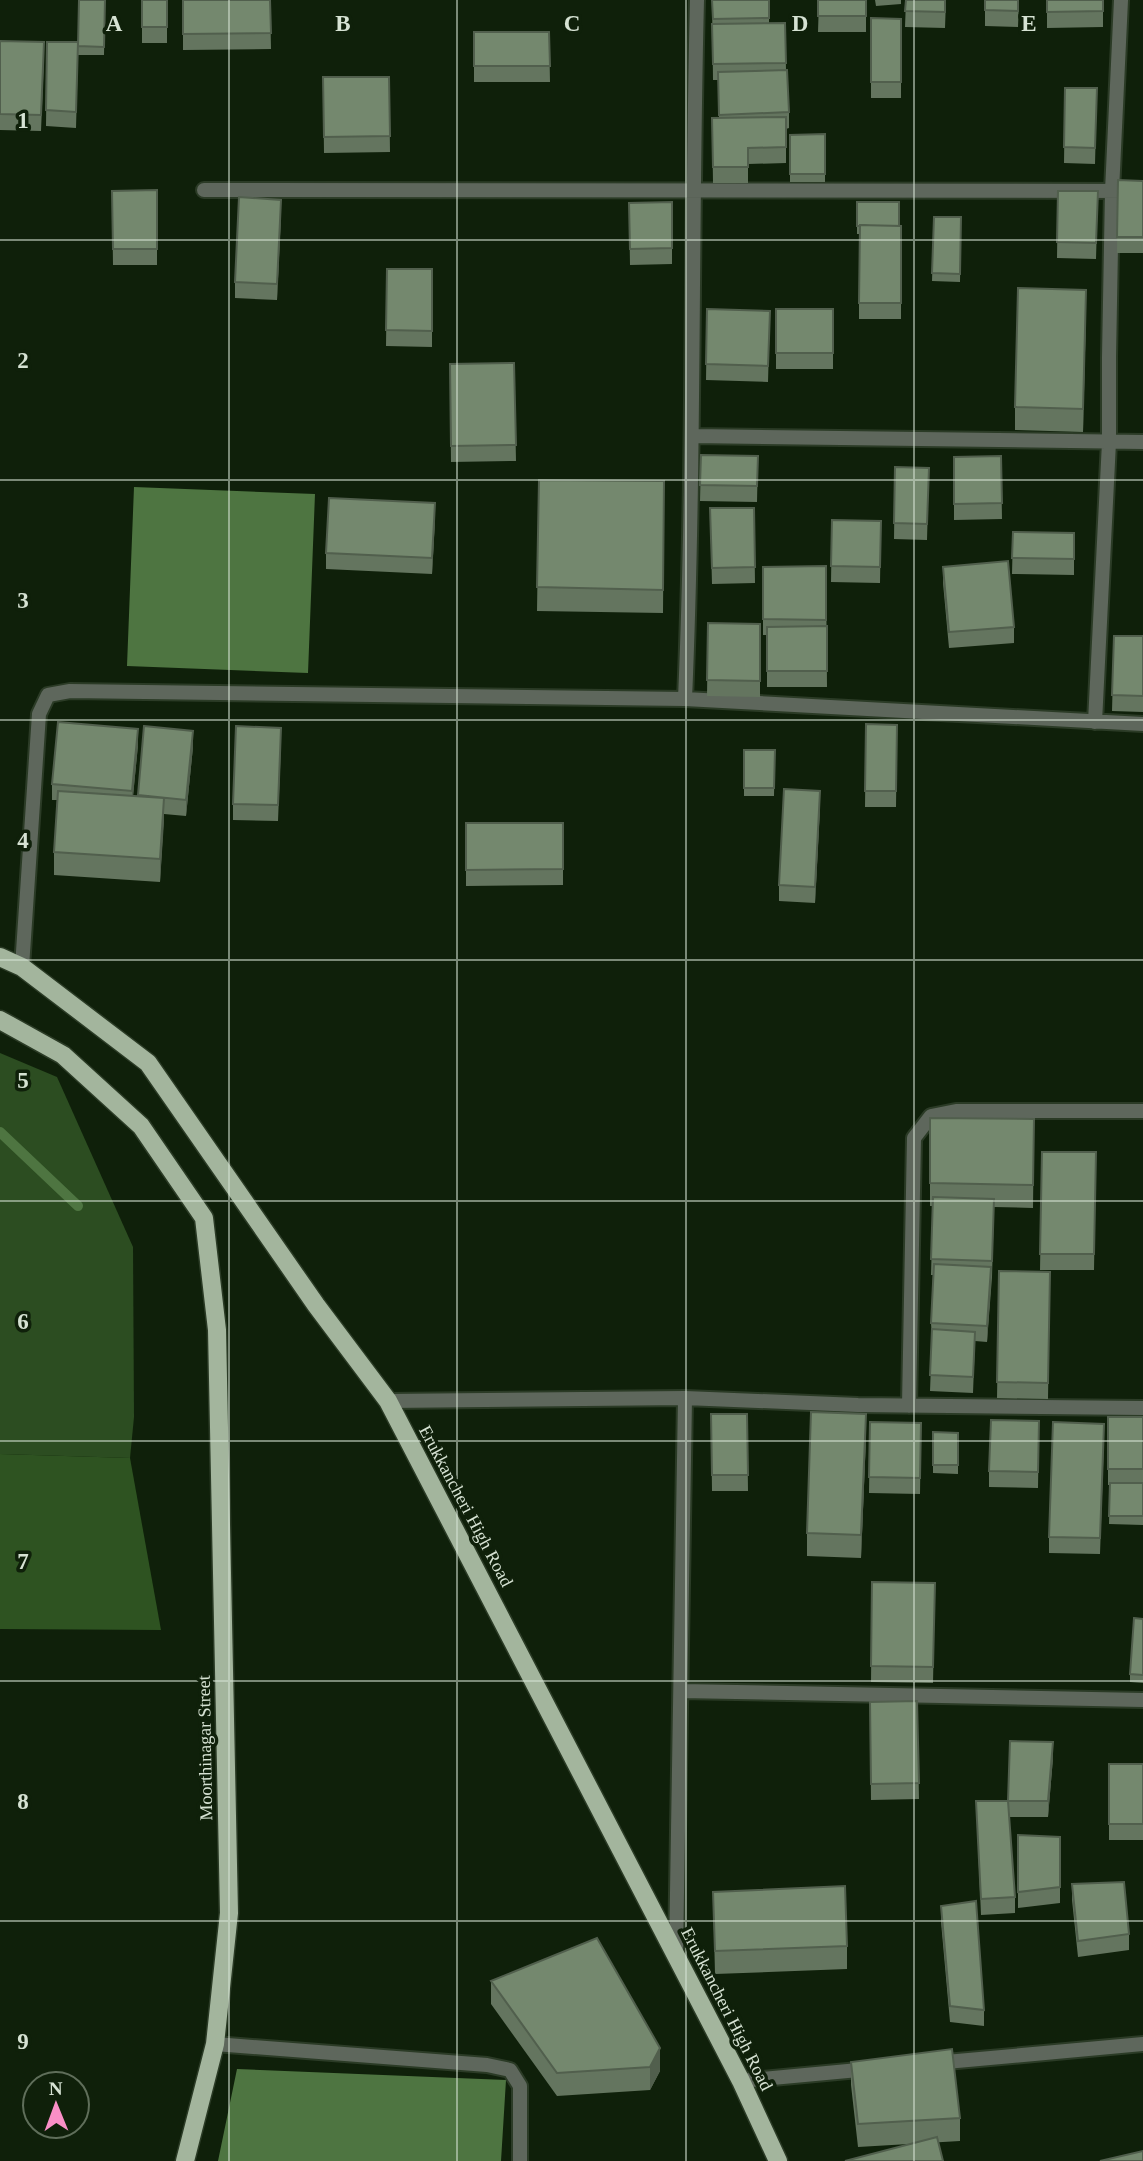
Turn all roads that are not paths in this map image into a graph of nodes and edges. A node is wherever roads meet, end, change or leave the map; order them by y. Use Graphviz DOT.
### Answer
graph roads {
  1 [pos="697,0"];
  2 [pos="1121,0"];
  3 [pos="204,190"];
  4 [pos="692,191"];
  5 [pos="1112,191"];
  6 [pos="1143,191"];
  7 [pos="692,436"];
  8 [pos="1109,442"];
  9 [pos="1143,442"];
  10 [pos="685,699"];
  11 [pos="1095,722"];
  12 [pos="1143,724"];
  13 [pos="0,957"];
  14 [pos="22,967"];
  15 [pos="0,1020"];
  16 [pos="1143,1111"];
  17 [pos="685,1398"];
  18 [pos="388,1401"];
  19 [pos="909,1406"];
  20 [pos="1143,1408"];
  21 [pos="681,1691"];
  22 [pos="1143,1700"];
  23 [pos="676,1955"];
  24 [pos="215,2044"];
  25 [pos="1143,2044"];
  26 [pos="922,2064"];
  27 [pos="880,2068"];
  28 [pos="741,2081"];
  29 [pos="185,2161"];
  30 [pos="520,2161"];
  31 [pos="778,2161"];
  1 -- 4 [label="street"];
  2 -- 5 [label="street"];
  3 -- 4 [label="street"];
  4 -- 5 [label="street"];
  4 -- 7 [label="street"];
  5 -- 6 [label="street"];
  5 -- 8 [label="street"];
  7 -- 8 [label="street"];
  7 -- 10 [label="street"];
  8 -- 9 [label="street"];
  8 -- 11 [label="street"];
  10 -- 11 [label="street"];
  10 -- 14 [label="street"];
  11 -- 12 [label="street"];
  13 -- 14 [label="main road, Erukkancheri High Road"];
  14 -- 18 [label="main road, Erukkancheri High Road"];
  15 -- 24 [label="main road, Moorthinagar Street"];
  16 -- 19 [label="street"];
  17 -- 18 [label="street"];
  17 -- 19 [label="street"];
  17 -- 21 [label="street"];
  18 -- 23 [label="main road, Erukkancheri High Road"];
  19 -- 20 [label="street"];
  21 -- 22 [label="street"];
  21 -- 23 [label="street"];
  23 -- 28 [label="main road, Erukkancheri High Road"];
  24 -- 29 [label="main road, Moorthinagar Street"];
  24 -- 30 [label="street"];
  25 -- 26 [label="street"];
  27 -- 28 [label="street"];
  28 -- 31 [label="main road, Erukkancheri High Road"];
}
